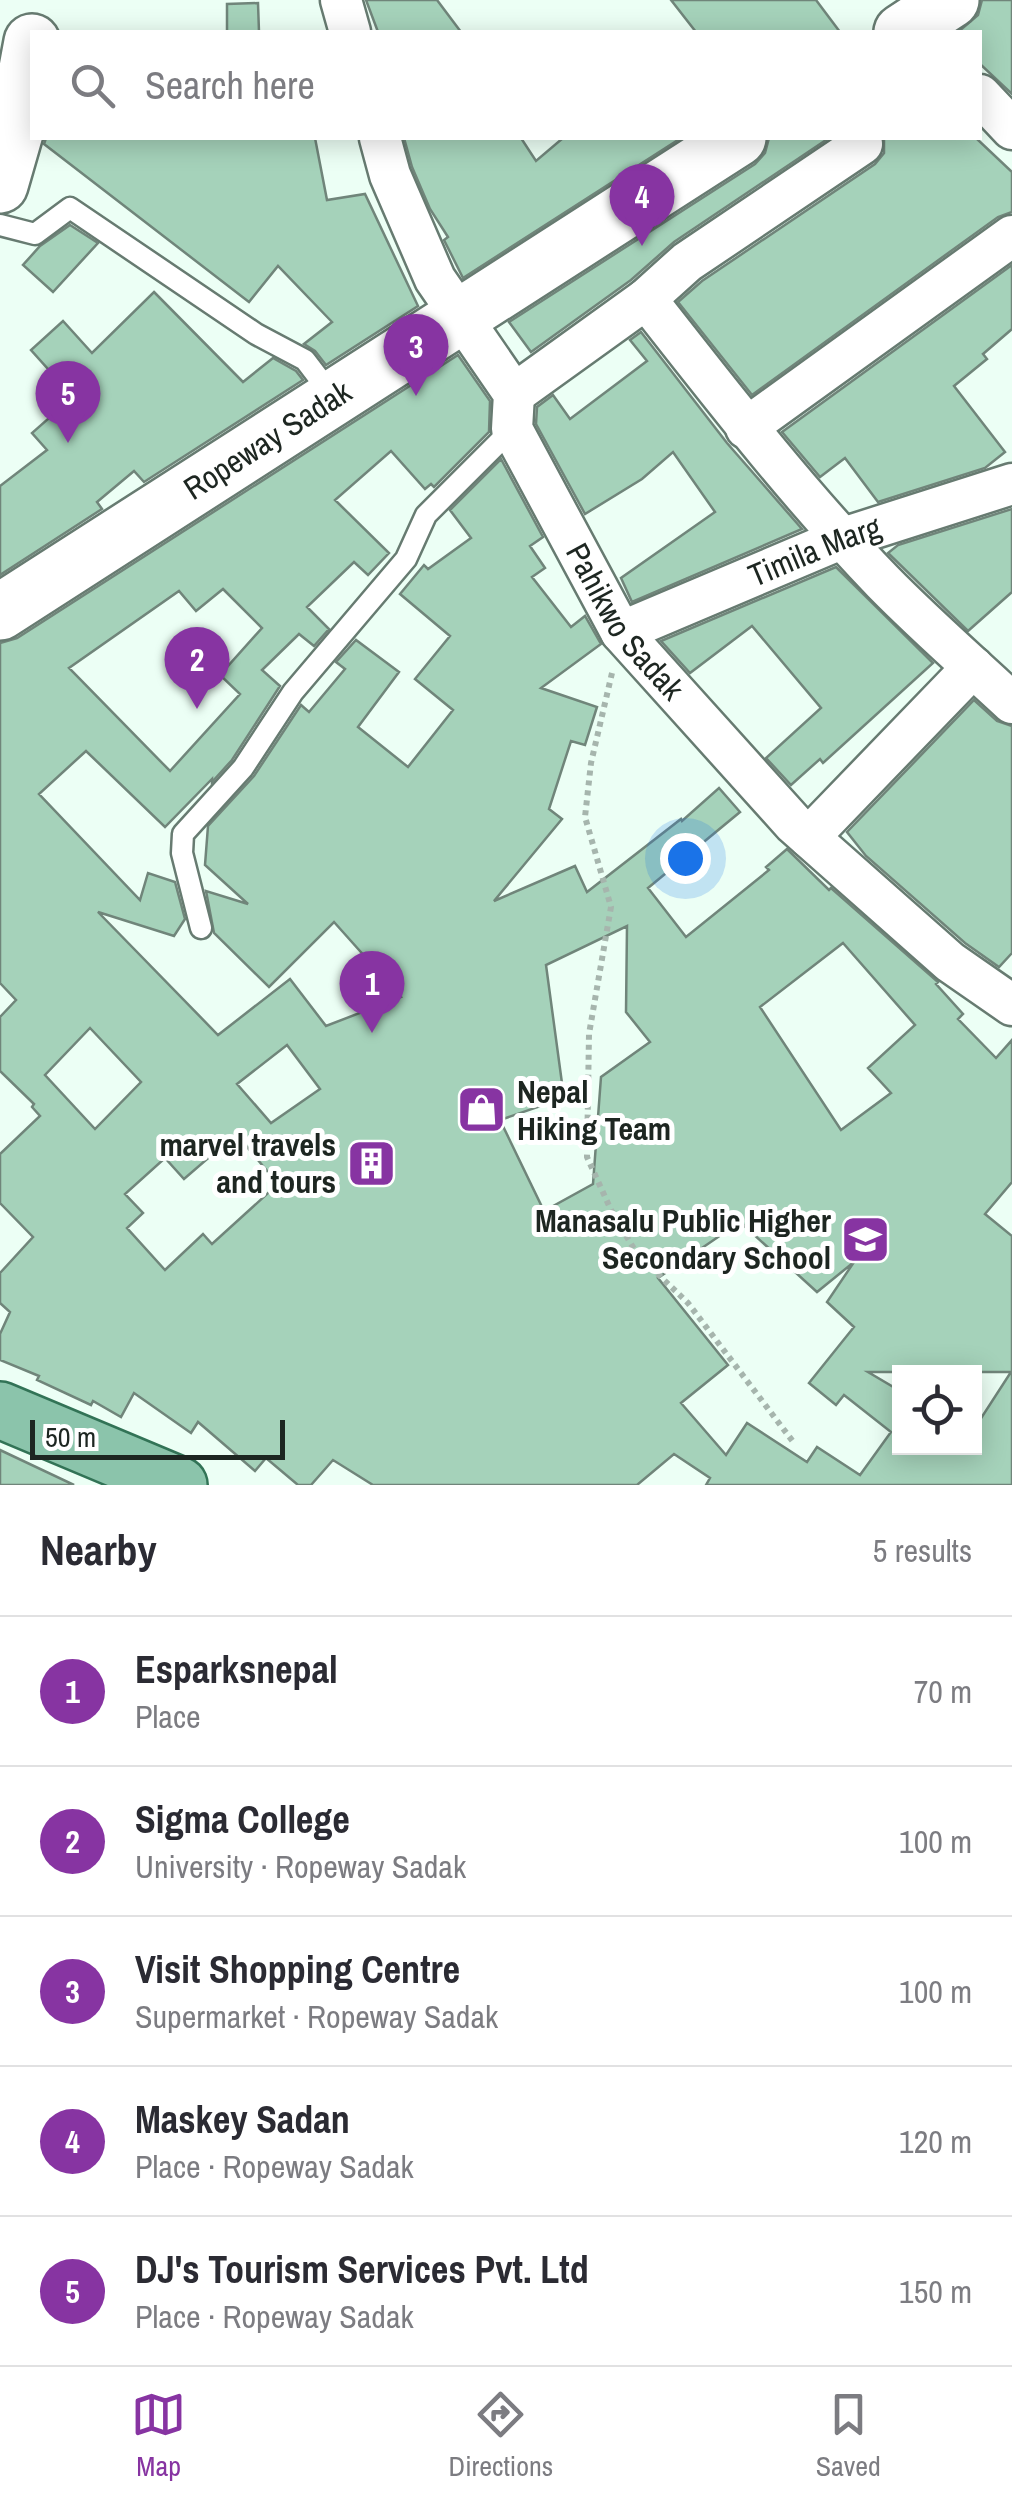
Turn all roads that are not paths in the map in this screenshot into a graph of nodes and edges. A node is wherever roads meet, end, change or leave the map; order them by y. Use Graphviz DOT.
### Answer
graph roads {
  1 [pos="40,0"];
  2 [pos="341,0"];
  3 [pos="34,30"];
  4 [pos="349,30"];
  5 [pos="30,53"];
  6 [pos="982,97"];
  7 [pos="1012,129"];
  8 [pos="381,140"];
  9 [pos="735,140"];
  10 [pos="862,144"];
  11 [pos="0,185"];
  12 [pos="0,225"];
  13 [pos="1012,236"];
  14 [pos="646,299"];
  15 [pos="459,316"];
  16 [pos="335,398"];
  17 [pos="513,412"];
  18 [pos="746,428"];
  19 [pos="1012,484"];
  20 [pos="843,538"];
  21 [pos="0,612"];
  22 [pos="621,632"];
  23 [pos="974,667"];
  24 [pos="1012,703"];
  25 [pos="809,837"];
  26 [pos="201,928"];
  27 [pos="1012,1005"];
  28 [pos="0,1410"];
  29 [pos="179,1485"];
  1 -- 3 [label="main road"];
  2 -- 4 [label="street"];
  5 -- 11 [label="main road"];
  6 -- 7 [label="street"];
  8 -- 15 [label="street, Pahikwo Sadak"];
  9 -- 15 [label="main road, Ropeway Sadak"];
  10 -- 14 [label="street"];
  12 -- 16 [label="lane"];
  13 -- 18 [label="street"];
  14 -- 17 [label="street"];
  14 -- 18 [label="street"];
  15 -- 16 [label="main road, Ropeway Sadak"];
  15 -- 17 [label="street, Pahikwo Sadak"];
  16 -- 21 [label="main road, Ropeway Sadak"];
  17 -- 22 [label="street, Pahikwo Sadak"];
  17 -- 26 [label="lane"];
  18 -- 20 [label="street"];
  19 -- 20 [label="street, Timila Marg"];
  20 -- 22 [label="street, Timila Marg"];
  20 -- 23 [label="street"];
  22 -- 25 [label="street, Pahikwo Sadak"];
  23 -- 24 [label="street"];
  23 -- 25 [label="street"];
  25 -- 27 [label="street, Pahikwo Sadak"];
  28 -- 29 [label="main road"];
}
